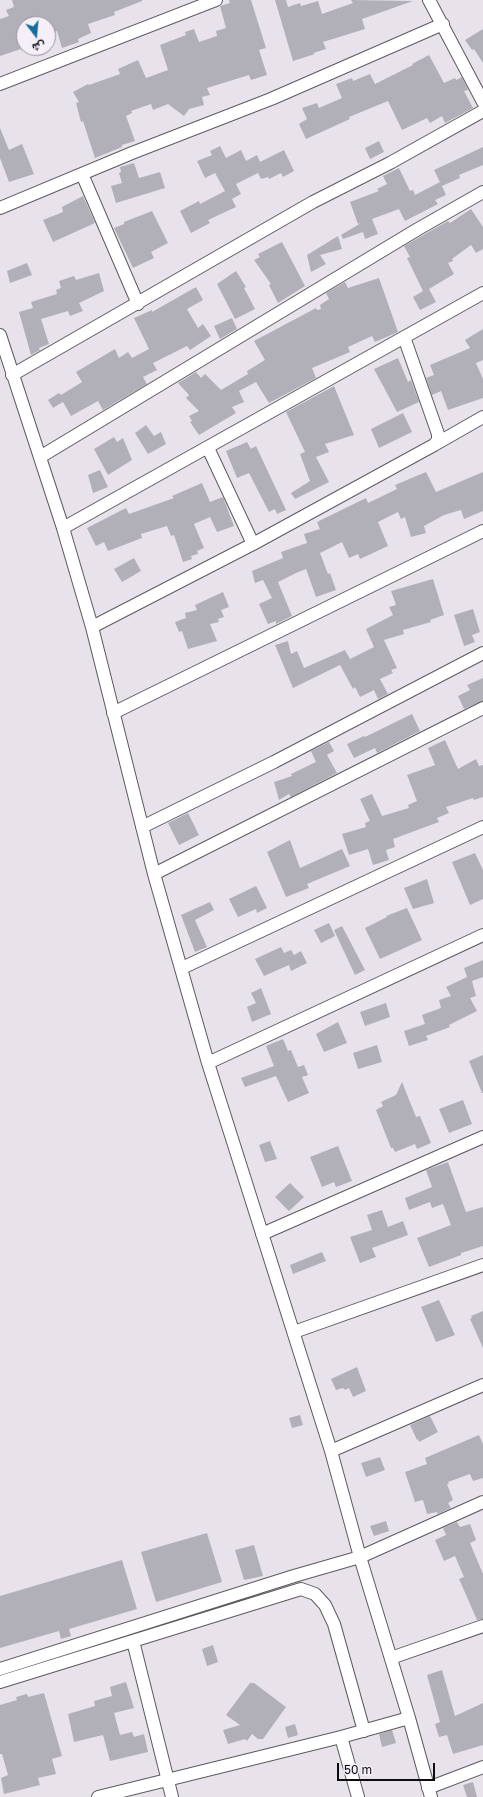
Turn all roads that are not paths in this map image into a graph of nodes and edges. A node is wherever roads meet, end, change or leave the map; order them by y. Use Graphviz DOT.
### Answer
graph roads {
  1 [pos="216,0"];
  2 [pos="429,0"];
  3 [pos="442,24"];
  4 [pos="0,84"];
  5 [pos="483,102"];
  6 [pos="483,111"];
  7 [pos="82,174"];
  8 [pos="483,192"];
  9 [pos="0,208"];
  10 [pos="483,293"];
  11 [pos="138,304"];
  12 [pos="0,335"];
  13 [pos="404,337"];
  14 [pos="12,375"];
  15 [pos="483,417"];
  16 [pos="434,445"];
  17 [pos="208,448"];
  18 [pos="40,457"];
  19 [pos="64,528"];
  20 [pos="483,531"];
  21 [pos="252,544"];
  22 [pos="92,627"];
  23 [pos="483,653"];
  24 [pos="483,708"];
  25 [pos="113,712"];
  26 [pos="483,826"];
  27 [pos="142,827"];
  28 [pos="154,874"];
  29 [pos="483,936"];
  30 [pos="182,968"];
  31 [pos="208,1063"];
  32 [pos="483,1137"];
  33 [pos="262,1234"];
  34 [pos="483,1266"];
  35 [pos="294,1332"];
  36 [pos="483,1385"];
  37 [pos="331,1451"];
  38 [pos="483,1502"];
  39 [pos="360,1557"];
  40 [pos="483,1626"];
  41 [pos="133,1641"];
  42 [pos="391,1658"];
  43 [pos="0,1668"];
  44 [pos="0,1682"];
  45 [pos="409,1718"];
  46 [pos="364,1731"];
  47 [pos="342,1737"];
  48 [pos="483,1766"];
  49 [pos="168,1779"];
  50 [pos="429,1792"];
  51 [pos="98,1797"];
  52 [pos="172,1797"];
  53 [pos="358,1797"];
  1 -- 4 [label="street"];
  2 -- 3 [label="street"];
  3 -- 5 [label="street"];
  3 -- 7 [label="street"];
  6 -- 11 [label="street"];
  7 -- 9 [label="street"];
  7 -- 11 [label="street"];
  8 -- 18 [label="street"];
  10 -- 13 [label="street"];
  11 -- 14 [label="street"];
  12 -- 14 [label="street"];
  13 -- 16 [label="street"];
  13 -- 17 [label="street"];
  14 -- 18 [label="street"];
  15 -- 16 [label="street"];
  16 -- 21 [label="street"];
  17 -- 19 [label="street"];
  17 -- 21 [label="street"];
  18 -- 19 [label="street"];
  19 -- 22 [label="street"];
  20 -- 25 [label="street"];
  21 -- 22 [label="street"];
  22 -- 25 [label="street"];
  23 -- 27 [label="street"];
  24 -- 28 [label="street"];
  25 -- 27 [label="street"];
  26 -- 30 [label="street"];
  27 -- 28 [label="street"];
  28 -- 30 [label="street"];
  29 -- 31 [label="street"];
  30 -- 31 [label="street"];
  31 -- 33 [label="street"];
  32 -- 33 [label="street"];
  33 -- 35 [label="street"];
  34 -- 35 [label="street"];
  35 -- 37 [label="street"];
  36 -- 37 [label="street"];
  37 -- 39 [label="street"];
  38 -- 39 [label="street"];
  39 -- 42 [label="street"];
  39 -- 43 [label="street"];
  40 -- 42 [label="street"];
  41 -- 44 [label="street"];
  41 -- 46 [label="street"];
  41 -- 49 [label="street"];
  42 -- 45 [label="street"];
  45 -- 46 [label="street"];
  45 -- 50 [label="street"];
  46 -- 47 [label="street"];
  47 -- 49 [label="street"];
  47 -- 53 [label="street"];
  48 -- 50 [label="street"];
  49 -- 51 [label="street"];
  49 -- 52 [label="street"];
}
